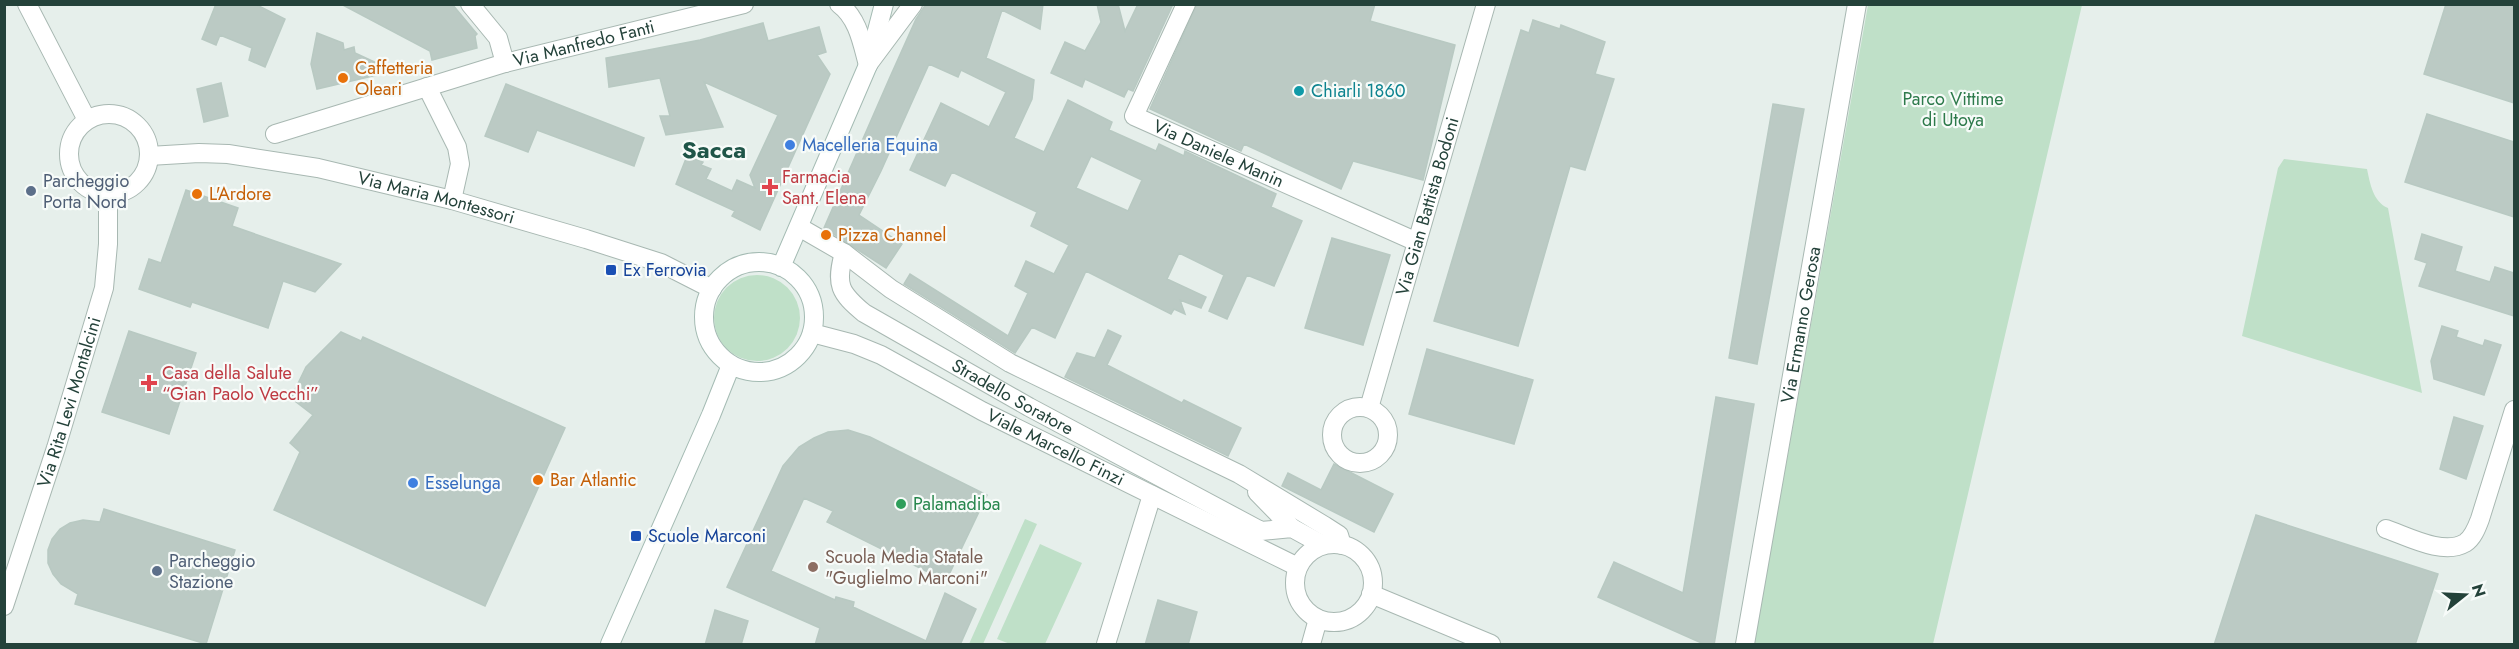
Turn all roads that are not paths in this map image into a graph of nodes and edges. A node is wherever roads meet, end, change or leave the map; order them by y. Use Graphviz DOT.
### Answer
graph roads {
  1 [pos="27,4"];
  2 [pos="470,4"];
  3 [pos="744,4"];
  4 [pos="839,4"];
  5 [pos="884,4"];
  6 [pos="913,4"];
  7 [pos="1186,4"];
  8 [pos="1486,4"];
  9 [pos="1857,4"];
  10 [pos="505,63"];
  11 [pos="868,65"];
  12 [pos="427,87"];
  13 [pos="87,120"];
  14 [pos="275,134"];
  15 [pos="149,156"];
  16 [pos="108,194"];
  17 [pos="452,200"];
  18 [pos="799,226"];
  19 [pos="1417,242"];
  20 [pos="844,253"];
  21 [pos="781,267"];
  22 [pos="712,289"];
  23 [pos="813,333"];
  24 [pos="731,365"];
  25 [pos="1369,408"];
  26 [pos="2514,410"];
  27 [pos="1239,474"];
  28 [pos="1152,495"];
  29 [pos="1292,528"];
  30 [pos="2385,529"];
  31 [pos="1323,545"];
  32 [pos="1342,545"];
  33 [pos="1298,567"];
  34 [pos="1371,594"];
  35 [pos="4,606"];
  36 [pos="1318,619"];
  37 [pos="610,645"];
  38 [pos="1106,645"];
  39 [pos="1311,645"];
  40 [pos="1491,645"];
  41 [pos="1745,645"];
  1 -- 13 [label="street"];
  2 -- 10 [label="street"];
  3 -- 10 [label="street, Via Manfredo Fanti"];
  4 -- 11 [label="street"];
  5 -- 11 [label="street"];
  6 -- 11 [label="street"];
  7 -- 19 [label="street, Via Daniele Manin"];
  8 -- 19 [label="street, Via Gian Battista Bodoni"];
  9 -- 41 [label="street, Via Ermanno Gerosa"];
  10 -- 12 [label="street, Via Manfredo Fanti"];
  11 -- 18 [label="street"];
  12 -- 14 [label="street, Via Manfredo Fanti"];
  12 -- 17 [label="street"];
  13 -- 15 [label="street"];
  13 -- 16 [label="street"];
  15 -- 16 [label="street"];
  15 -- 17 [label="street, Via Maria Montessori"];
  16 -- 35 [label="street, Via Rita Levi Montalcini"];
  17 -- 22 [label="street, Via Maria Montessori"];
  18 -- 20 [label="street, Stradello Soratore"];
  18 -- 21 [label="street"];
  19 -- 25 [label="street, Via Gian Battista Bodoni"];
  20 -- 27 [label="street, Stradello Soratore"];
  20 -- 29 [label="street, Stradello Soratore"];
  21 -- 22 [label="street"];
  21 -- 23 [label="street"];
  22 -- 24 [label="street"];
  23 -- 24 [label="street"];
  23 -- 28 [label="street, Viale Marcello Finzi"];
  24 -- 37 [label="street"];
  26 -- 30 [label="street"];
  27 -- 29 [label="street, Stradello Soratore"];
  27 -- 32 [label="street, Stradello Soratore"];
  28 -- 33 [label="street, Viale Marcello Finzi"];
  28 -- 38 [label="street"];
  29 -- 31 [label="street, Stradello Soratore"];
  31 -- 32 [label="street"];
  31 -- 33 [label="street"];
  32 -- 34 [label="street"];
  33 -- 36 [label="street"];
  34 -- 36 [label="street"];
  34 -- 40 [label="street"];
  36 -- 39 [label="street"];
}
